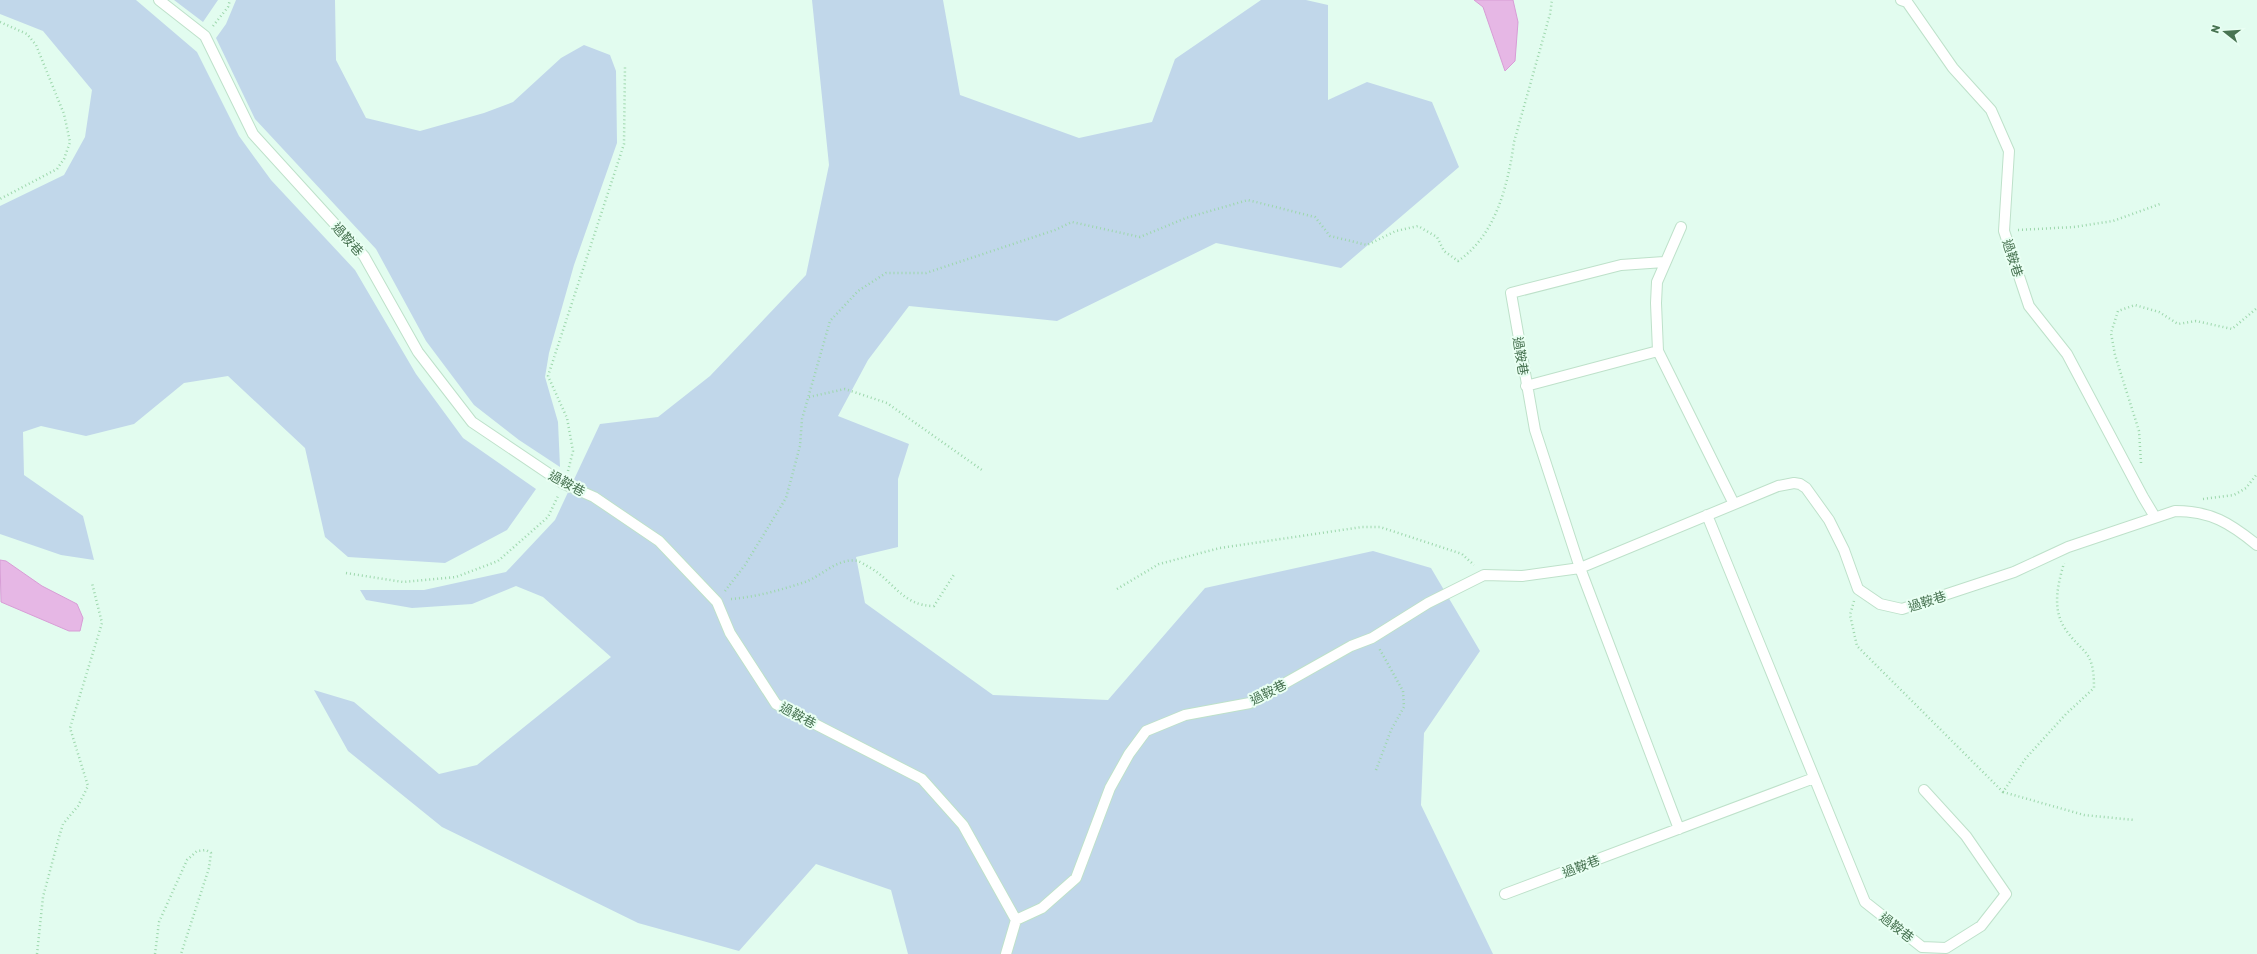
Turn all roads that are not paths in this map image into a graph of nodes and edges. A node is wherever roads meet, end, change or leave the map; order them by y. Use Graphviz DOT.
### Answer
graph roads {
  1 [pos="159,0"];
  2 [pos="1901,0"];
  3 [pos="1681,227"];
  4 [pos="1664,262"];
  5 [pos="1658,351"];
  6 [pos="1526,386"];
  7 [pos="1734,504"];
  8 [pos="1707,515"];
  9 [pos="2155,517"];
  10 [pos="2257,545"];
  11 [pos="1580,568"];
  12 [pos="1814,778"];
  13 [pos="1924,790"];
  14 [pos="1679,829"];
  15 [pos="1505,894"];
  16 [pos="1016,920"];
  17 [pos="1006,954"];
  1 -- 16 [label="lane, 過鞍巷"];
  2 -- 9 [label="lane, 過鞍巷"];
  3 -- 4 [label="lane"];
  4 -- 5 [label="lane"];
  4 -- 6 [label="lane, 過鞍巷"];
  5 -- 6 [label="lane"];
  5 -- 7 [label="lane"];
  6 -- 11 [label="lane, 過鞍巷"];
  7 -- 8 [label="lane, 過鞍巷"];
  7 -- 9 [label="lane, 過鞍巷"];
  8 -- 11 [label="lane, 過鞍巷"];
  8 -- 12 [label="lane, 過鞍巷"];
  9 -- 10 [label="lane, 過鞍巷"];
  11 -- 14 [label="lane, 過鞍巷"];
  11 -- 16 [label="lane, 過鞍巷"];
  12 -- 13 [label="lane, 過鞍巷"];
  12 -- 14 [label="lane, 過鞍巷"];
  14 -- 15 [label="lane, 過鞍巷"];
  16 -- 17 [label="lane"];
}
